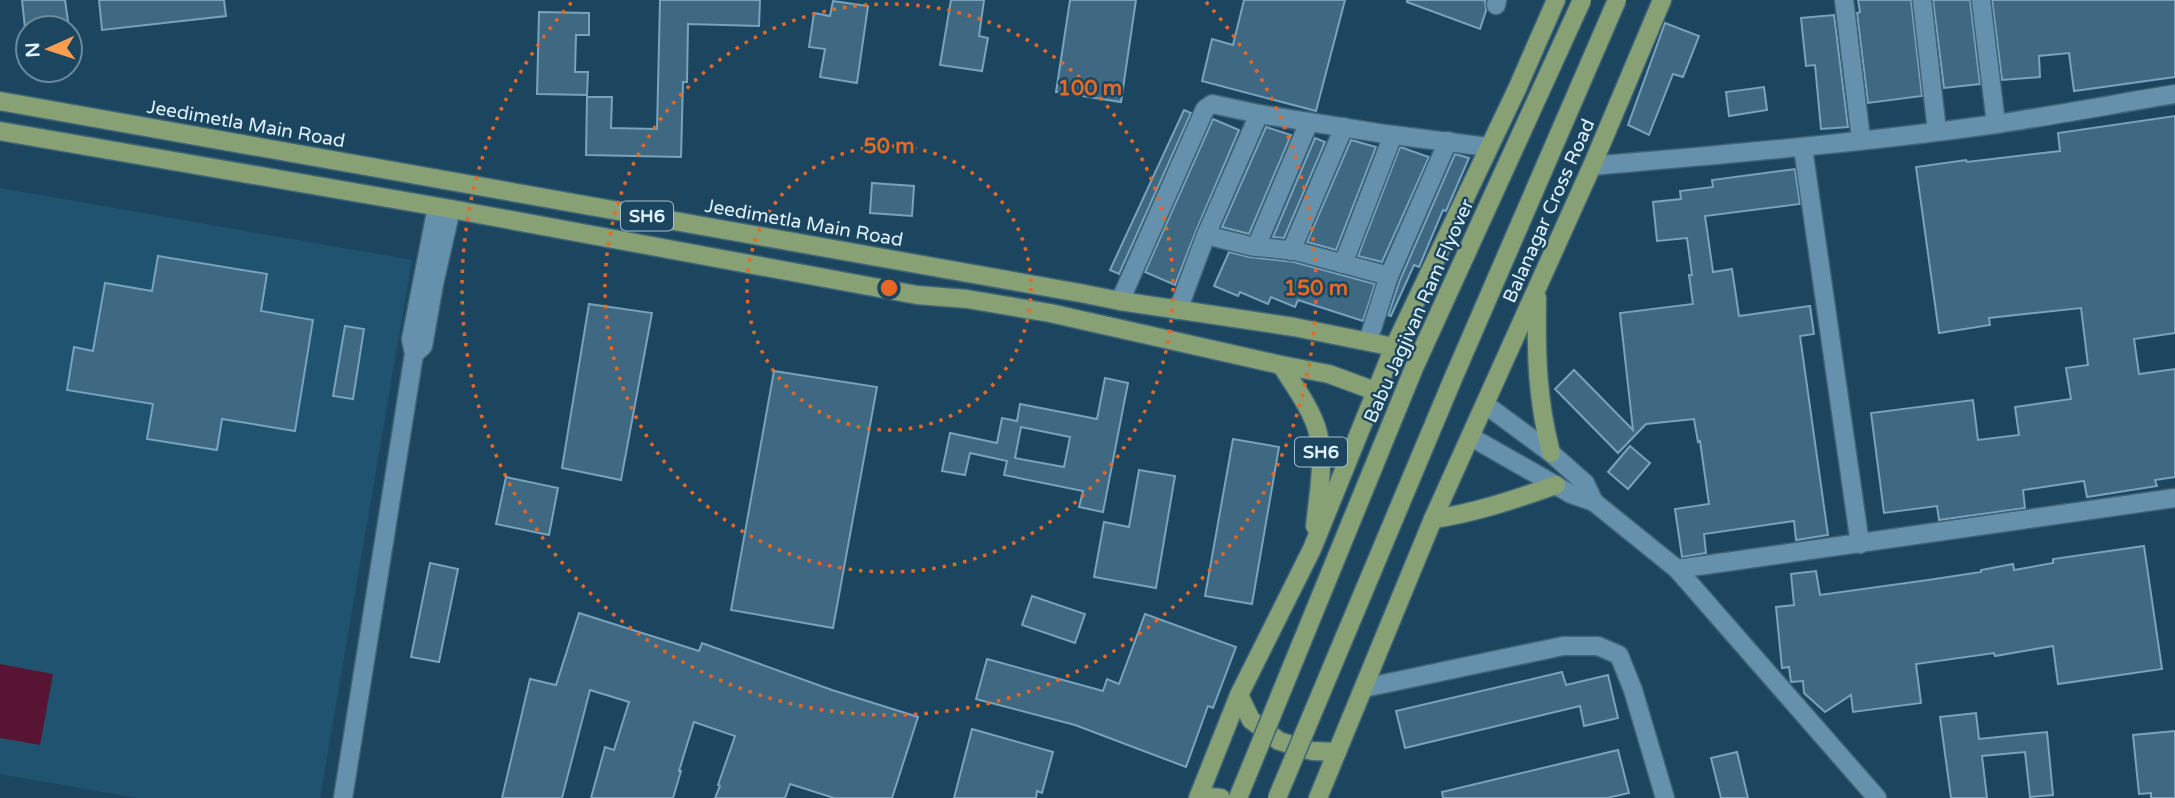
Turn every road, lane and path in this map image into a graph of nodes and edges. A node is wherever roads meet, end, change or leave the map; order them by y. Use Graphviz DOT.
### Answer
graph roads {
  1 [pos="1556,0"];
  2 [pos="1582,0"];
  3 [pos="1618,0"];
  4 [pos="1662,0"];
  5 [pos="1844,0"];
  6 [pos="1922,0"];
  7 [pos="1981,0"];
  8 [pos="2175,94"];
  9 [pos="0,101"];
  10 [pos="1259,114"];
  11 [pos="1308,122"];
  12 [pos="1996,124"];
  13 [pos="1343,127"];
  14 [pos="0,131"];
  15 [pos="1937,131"];
  16 [pos="1393,135"];
  17 [pos="1861,139"];
  18 [pos="1448,141"];
  19 [pos="1488,147"];
  20 [pos="1803,148"];
  21 [pos="1592,166"];
  22 [pos="444,208"];
  23 [pos="598,208"];
  24 [pos="594,235"];
  25 [pos="1206,235"];
  26 [pos="1256,247"];
  27 [pos="1291,251"];
  28 [pos="1343,264"];
  29 [pos="1390,276"];
  30 [pos="1537,291"];
  31 [pos="1120,302"];
  32 [pos="1178,310"];
  33 [pos="1368,341"];
  34 [pos="1394,347"];
  35 [pos="1281,365"];
  36 [pos="1375,391"];
  37 [pos="1486,405"];
  38 [pos="1471,437"];
  39 [pos="1551,453"];
  40 [pos="1556,485"];
  41 [pos="2175,498"];
  42 [pos="1594,502"];
  43 [pos="1433,519"];
  44 [pos="1860,544"];
  45 [pos="1312,549"];
  46 [pos="1677,569"];
  47 [pos="1364,688"];
  48 [pos="1239,695"];
  49 [pos="1337,752"];
  50 [pos="1199,797"];
  51 [pos="343,798"];
  52 [pos="1221,798"];
  53 [pos="1238,798"];
  54 [pos="1277,798"];
  55 [pos="1318,798"];
  56 [pos="1665,798"];
  57 [pos="1877,798"];
  1 -- 19 [label="main road"];
  2 -- 53 [label="main road, Babu Jagjivan Ram Flyover, bridge"];
  3 -- 54 [label="main road, bridge"];
  4 -- 21 [label="main road, Balanagar Cross Road"];
  5 -- 17 [label="street"];
  6 -- 15 [label="street"];
  7 -- 12 [label="street"];
  8 -- 12 [label="street"];
  9 -- 23 [label="main road, Jeedimetla Main Road / SH6"];
  10 -- 11 [label="street"];
  10 -- 25 [label="street"];
  10 -- 31 [label="street"];
  11 -- 13 [label="street"];
  11 -- 26 [label="street"];
  12 -- 15 [label="street"];
  13 -- 16 [label="street"];
  13 -- 27 [label="street"];
  14 -- 22 [label="main road, SH6"];
  15 -- 17 [label="street"];
  16 -- 18 [label="street"];
  16 -- 28 [label="street"];
  17 -- 20 [label="street"];
  18 -- 19 [label="street"];
  18 -- 29 [label="street"];
  19 -- 34 [label="main road"];
  20 -- 21 [label="street"];
  20 -- 44 [label="street"];
  21 -- 30 [label="main road, Balanagar Cross Road"];
  22 -- 24 [label="main road, SH6"];
  22 -- 51 [label="street"];
  23 -- 24 [label="main road"];
  23 -- 31 [label="main road, Jeedimetla Main Road / SH6"];
  24 -- 35 [label="main road, SH6"];
  25 -- 26 [label="street"];
  25 -- 32 [label="street"];
  26 -- 27 [label="street"];
  27 -- 28 [label="street"];
  28 -- 29 [label="street"];
  29 -- 33 [label="street"];
  30 -- 37 [label="main road, Balanagar Cross Road"];
  30 -- 39 [label="main road"];
  31 -- 32 [label="main road, Jeedimetla Main Road / SH6"];
  32 -- 33 [label="main road, Jeedimetla Main Road / SH6"];
  33 -- 34 [label="main road, Jeedimetla Main Road / SH6"];
  34 -- 36 [label="main road"];
  35 -- 36 [label="main road, SH6"];
  35 -- 45 [label="main road, SH6"];
  36 -- 45 [label="main road"];
  37 -- 38 [label="main road, Balanagar Cross Road"];
  37 -- 39 [label="street"];
  38 -- 40 [label="street"];
  38 -- 43 [label="main road, Balanagar Cross Road"];
  39 -- 42 [label="street"];
  40 -- 42 [label="street"];
  40 -- 43 [label="main road"];
  41 -- 44 [label="street"];
  42 -- 46 [label="street"];
  43 -- 47 [label="main road, Balanagar Cross Road"];
  44 -- 46 [label="street"];
  45 -- 48 [label="main road"];
  46 -- 57 [label="street"];
  47 -- 49 [label="main road, Balanagar Cross Road"];
  47 -- 56 [label="street"];
  48 -- 49 [label="main road"];
  48 -- 50 [label="main road"];
  49 -- 55 [label="main road, Balanagar Cross Road"];
  50 -- 52 [label="main road"];
}
